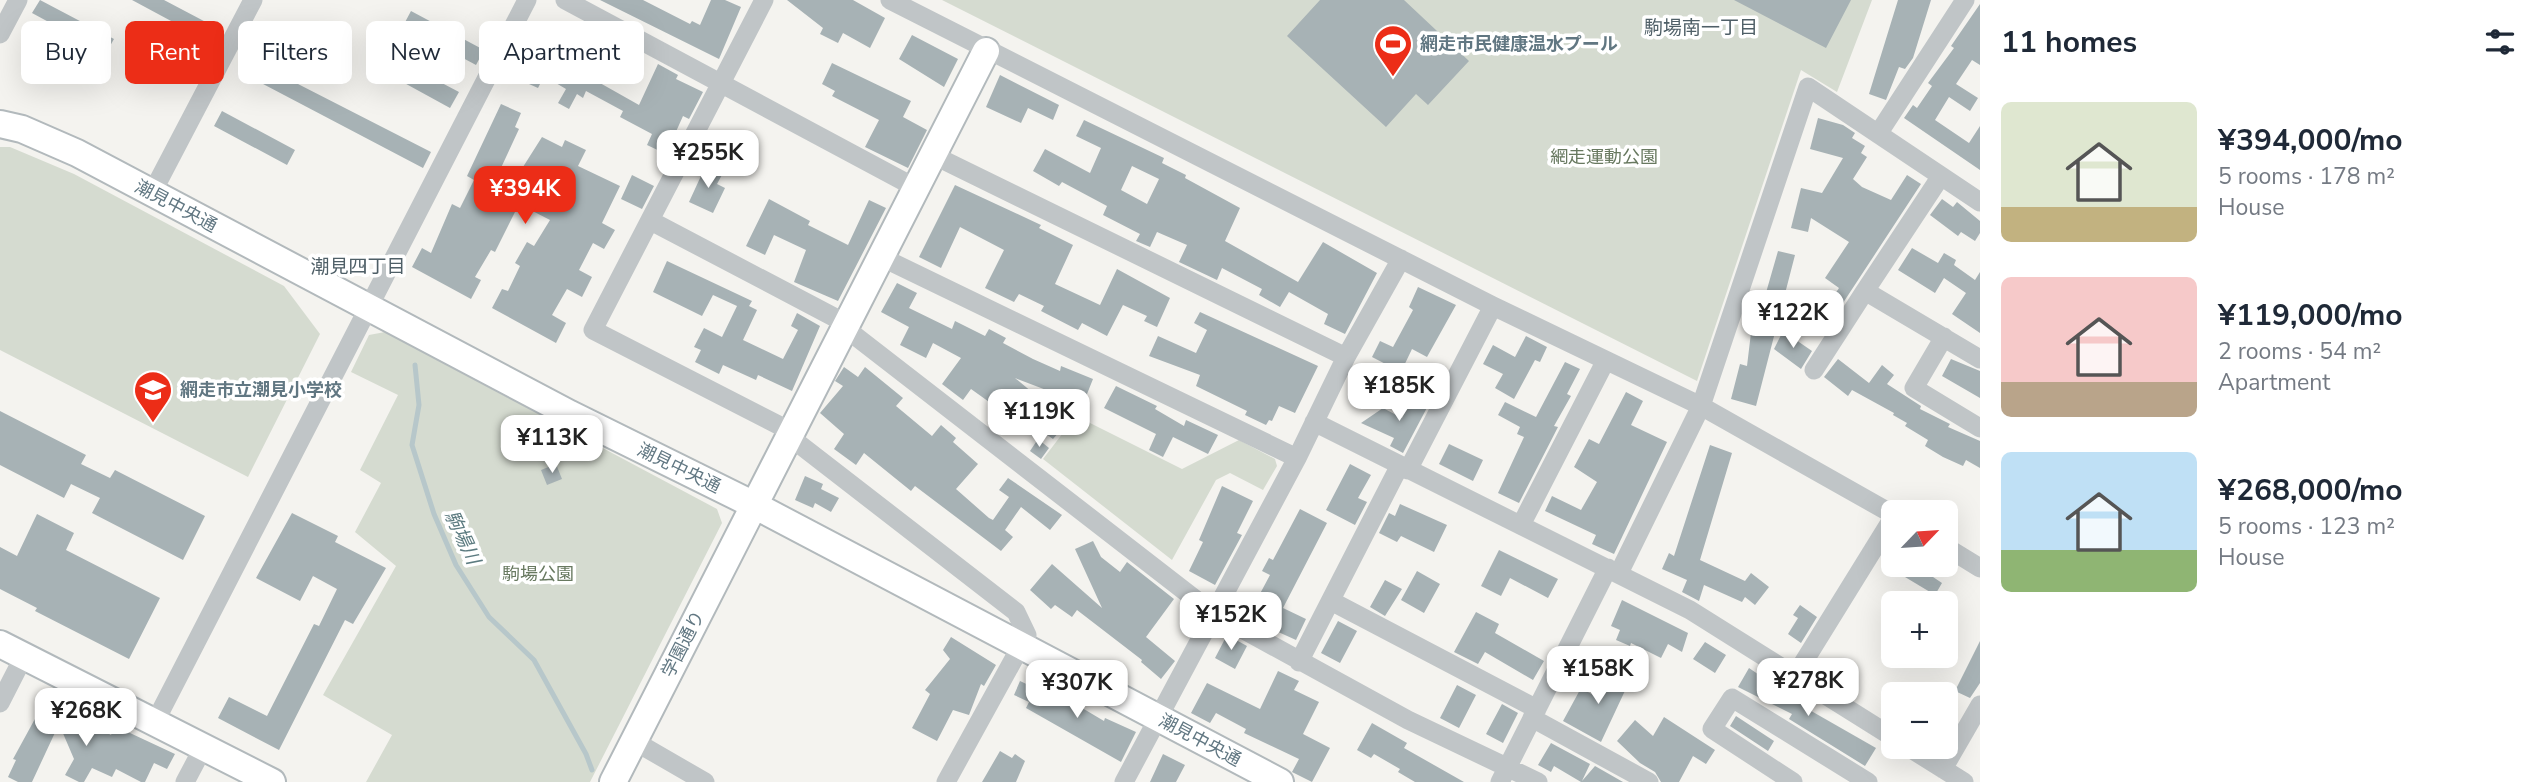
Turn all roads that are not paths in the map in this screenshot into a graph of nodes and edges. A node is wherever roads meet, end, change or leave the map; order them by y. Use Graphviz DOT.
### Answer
graph roads {
  1 [pos="18,0"];
  2 [pos="253,0"];
  3 [pos="527,0"];
  4 [pos="565,0"];
  5 [pos="764,0"];
  6 [pos="890,0"];
  7 [pos="1965,0"];
  8 [pos="0,34"];
  9 [pos="986,51"];
  10 [pos="722,83"];
  11 [pos="0,124"];
  12 [pos="1878,134"];
  13 [pos="933,155"];
  14 [pos="1941,176"];
  15 [pos="916,188"];
  16 [pos="152,193"];
  17 [pos="1980,202"];
  18 [pos="651,221"];
  19 [pos="881,257"];
  20 [pos="1401,259"];
  21 [pos="1865,290"];
  22 [pos="1493,306"];
  23 [pos="367,307"];
  24 [pos="846,326"];
  25 [pos="1944,337"];
  26 [pos="1346,357"];
  27 [pos="1980,359"];
  28 [pos="1605,362"];
  29 [pos="1814,370"];
  30 [pos="1701,406"];
  31 [pos="1314,422"];
  32 [pos="1980,428"];
  33 [pos="791,435"];
  34 [pos="1297,458"];
  35 [pos="1404,468"];
  36 [pos="754,505"];
  37 [pos="1881,509"];
  38 [pos="1521,525"];
  39 [pos="1881,537"];
  40 [pos="1958,554"];
  41 [pos="1980,568"];
  42 [pos="1613,571"];
  43 [pos="1331,601"];
  44 [pos="1213,613"];
  45 [pos="0,644"];
  46 [pos="1021,646"];
  47 [pos="24,656"];
  48 [pos="1299,662"];
  49 [pos="1795,676"];
  50 [pos="0,704"];
  51 [pos="1980,705"];
  52 [pos="1534,713"];
  53 [pos="1158,718"];
  54 [pos="155,722"];
  55 [pos="1975,726"];
  56 [pos="1881,730"];
  57 [pos="634,741"];
  58 [pos="204,746"];
  59 [pos="1927,759"];
  60 [pos="1943,769"];
  61 [pos="1504,774"];
  62 [pos="1269,780"];
  63 [pos="185,782"];
  64 [pos="272,782"];
  65 [pos="613,782"];
  66 [pos="705,782"];
  67 [pos="946,782"];
  68 [pos="1124,782"];
  69 [pos="1538,782"];
  70 [pos="1649,782"];
  71 [pos="1793,782"];
  72 [pos="1868,782"];
  73 [pos="1964,782"];
  1 -- 8 [label="street"];
  2 -- 16 [label="street"];
  3 -- 23 [label="street"];
  4 -- 10 [label="street"];
  5 -- 10 [label="street"];
  6 -- 9 [label="street"];
  7 -- 12 [label="street"];
  9 -- 13 [label="street, 学園通り"];
  9 -- 20 [label="street"];
  10 -- 15 [label="street"];
  10 -- 18 [label="street"];
  11 -- 16 [label="street, 潮見中央通"];
  12 -- 14 [label="street"];
  12 -- 30 [label="street"];
  13 -- 15 [label="street, 学園通り"];
  13 -- 26 [label="street"];
  14 -- 17 [label="street"];
  14 -- 21 [label="street"];
  15 -- 19 [label="street, 学園通り"];
  16 -- 23 [label="street, 潮見中央通"];
  18 -- 24 [label="street"];
  18 -- 33 [label="street"];
  19 -- 24 [label="street, 学園通り"];
  19 -- 34 [label="street"];
  20 -- 22 [label="street"];
  20 -- 26 [label="street"];
  21 -- 25 [label="street"];
  21 -- 29 [label="street"];
  22 -- 28 [label="street"];
  22 -- 35 [label="street"];
  23 -- 36 [label="street, 潮見中央通"];
  23 -- 54 [label="street"];
  24 -- 33 [label="street, 学園通り"];
  24 -- 44 [label="street"];
  25 -- 27 [label="street"];
  25 -- 32 [label="street"];
  26 -- 31 [label="street"];
  28 -- 30 [label="street"];
  28 -- 38 [label="street"];
  30 -- 37 [label="street"];
  30 -- 42 [label="street"];
  31 -- 34 [label="street"];
  31 -- 35 [label="street"];
  33 -- 36 [label="street, 学園通り"];
  33 -- 46 [label="street"];
  34 -- 44 [label="street"];
  35 -- 38 [label="street"];
  35 -- 43 [label="street"];
  36 -- 46 [label="street, 潮見中央通"];
  36 -- 57 [label="street, 学園通り"];
  38 -- 42 [label="street"];
  39 -- 49 [label="street"];
  40 -- 41 [label="street"];
  42 -- 49 [label="street"];
  42 -- 52 [label="street"];
  43 -- 48 [label="street"];
  43 -- 52 [label="street"];
  44 -- 48 [label="street"];
  44 -- 53 [label="street"];
  45 -- 47 [label="street"];
  46 -- 53 [label="street, 潮見中央通"];
  46 -- 67 [label="street"];
  47 -- 50 [label="street"];
  47 -- 54 [label="street"];
  48 -- 61 [label="street"];
  49 -- 56 [label="street"];
  51 -- 55 [label="street"];
  52 -- 61 [label="street"];
  52 -- 70 [label="street"];
  53 -- 62 [label="street, 潮見中央通"];
  53 -- 68 [label="street"];
  54 -- 58 [label="street"];
  55 -- 60 [label="street"];
  57 -- 65 [label="street, 学園通り"];
  57 -- 66 [label="street"];
  58 -- 63 [label="street"];
  58 -- 64 [label="street"];
  59 -- 60 [label="street"];
  60 -- 73 [label="street"];
  61 -- 69 [label="street"];
  71 -- 72 [label="street"];
}
